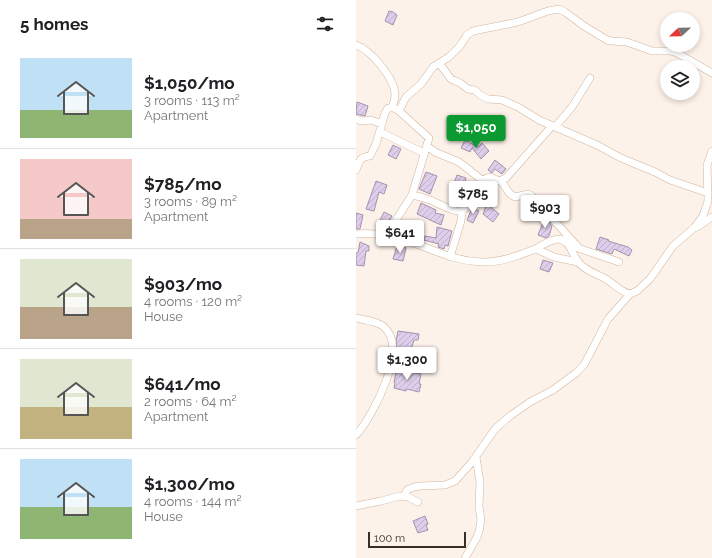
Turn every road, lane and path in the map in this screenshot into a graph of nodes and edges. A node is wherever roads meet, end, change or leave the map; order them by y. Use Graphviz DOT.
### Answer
graph roads {
  1 [pos="356,45"];
  2 [pos="439,63"];
  3 [pos="712,73"];
  4 [pos="590,78"];
  5 [pos="392,108"];
  6 [pos="399,111"];
  7 [pos="356,119"];
  8 [pos="554,127"];
  9 [pos="381,128"];
  10 [pos="426,149"];
  11 [pos="712,151"];
  12 [pos="356,170"];
  13 [pos="482,180"];
  14 [pos="501,181"];
  15 [pos="708,193"];
  16 [pos="412,195"];
  17 [pos="462,210"];
  18 [pos="712,217"];
  19 [pos="694,228"];
  20 [pos="356,234"];
  21 [pos="390,237"];
  22 [pos="569,245"];
  23 [pos="578,247"];
  24 [pos="536,248"];
  25 [pos="450,257"];
  26 [pos="578,262"];
  27 [pos="619,262"];
  28 [pos="630,294"];
  29 [pos="356,318"];
  30 [pos="359,426"];
  31 [pos="356,435"];
  32 [pos="476,457"];
  33 [pos="404,496"];
  34 [pos="418,502"];
  35 [pos="356,506"];
  36 [pos="465,558"];
  1 -- 5 [label="street"];
  2 -- 3 [label="street"];
  2 -- 6 [label="street"];
  2 -- 8 [label="street"];
  4 -- 8 [label="street"];
  5 -- 6 [label="street"];
  5 -- 9 [label="street"];
  6 -- 10 [label="street"];
  7 -- 9 [label="street"];
  8 -- 14 [label="street"];
  8 -- 15 [label="street"];
  9 -- 10 [label="street"];
  9 -- 12 [label="street"];
  10 -- 13 [label="street"];
  10 -- 16 [label="street"];
  11 -- 15 [label="street"];
  13 -- 14 [label="street"];
  13 -- 17 [label="street"];
  14 -- 23 [label="street"];
  15 -- 19 [label="street"];
  16 -- 17 [label="street"];
  16 -- 21 [label="street"];
  17 -- 25 [label="street"];
  18 -- 19 [label="street"];
  19 -- 28 [label="street"];
  20 -- 21 [label="street"];
  21 -- 25 [label="street"];
  22 -- 23 [label="street"];
  22 -- 24 [label="street"];
  22 -- 26 [label="street"];
  23 -- 27 [label="street"];
  24 -- 25 [label="street"];
  24 -- 26 [label="street"];
  26 -- 28 [label="street"];
  28 -- 32 [label="street"];
  29 -- 30 [label="street"];
  30 -- 31 [label="street"];
  32 -- 33 [label="street"];
  32 -- 36 [label="street"];
  33 -- 34 [label="street"];
  33 -- 35 [label="street"];
}
